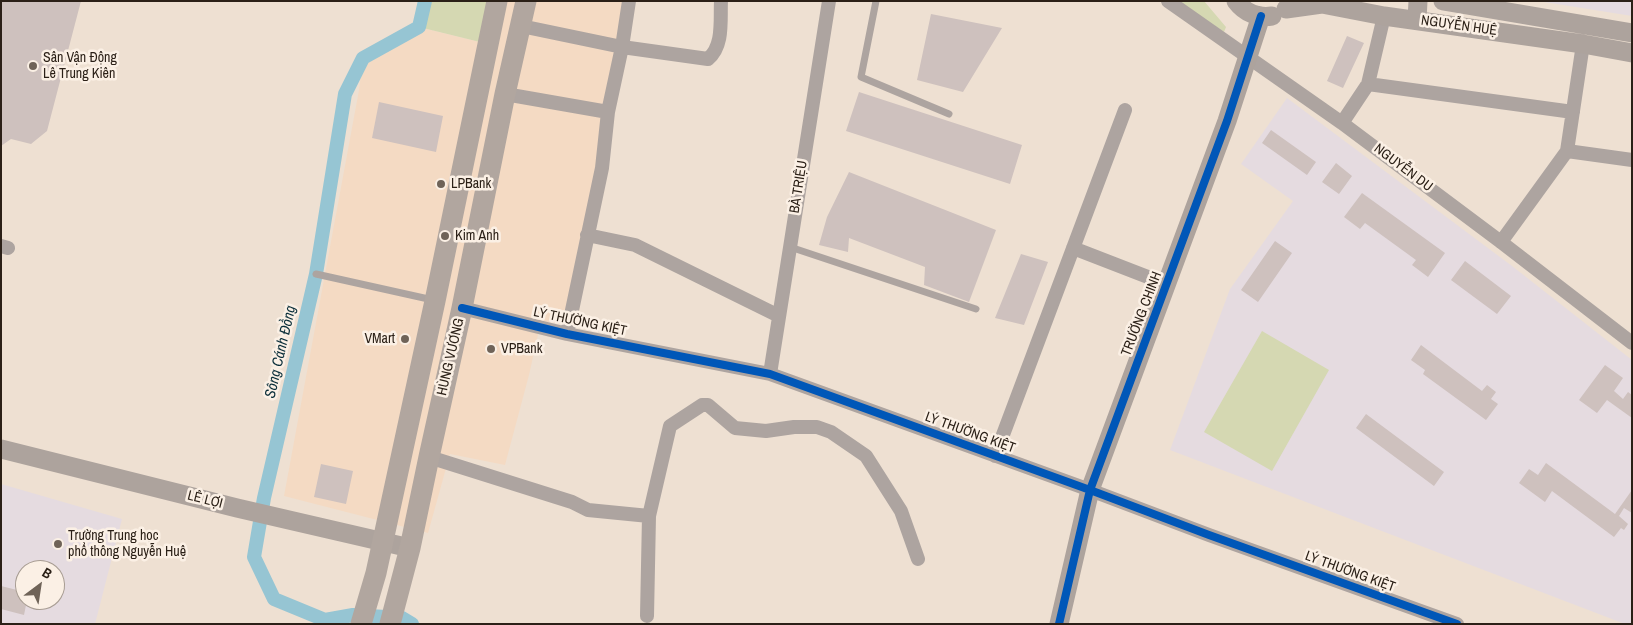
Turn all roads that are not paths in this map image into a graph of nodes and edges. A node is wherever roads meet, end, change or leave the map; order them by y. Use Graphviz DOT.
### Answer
graph roads {
  1 [pos="497,1"];
  2 [pos="526,1"];
  3 [pos="629,1"];
  4 [pos="721,1"];
  5 [pos="828,1"];
  6 [pos="876,1"];
  7 [pos="1168,1"];
  8 [pos="1418,1"];
  9 [pos="1443,1"];
  10 [pos="1236,3"];
  11 [pos="1290,5"];
  12 [pos="1261,16"];
  13 [pos="1384,16"];
  14 [pos="1417,20"];
  15 [pos="1586,25"];
  16 [pos="521,26"];
  17 [pos="1632,32"];
  18 [pos="1583,44"];
  19 [pos="622,47"];
  20 [pos="1632,53"];
  21 [pos="1248,58"];
  22 [pos="1368,84"];
  23 [pos="479,88"];
  24 [pos="505,94"];
  25 [pos="1125,110"];
  26 [pos="608,112"];
  27 [pos="1572,112"];
  28 [pos="949,114"];
  29 [pos="1342,123"];
  30 [pos="1568,151"];
  31 [pos="1632,160"];
  32 [pos="587,235"];
  33 [pos="1501,242"];
  34 [pos="790,247"];
  35 [pos="1073,248"];
  36 [pos="316,274"];
  37 [pos="1166,284"];
  38 [pos="436,301"];
  39 [pos="462,308"];
  40 [pos="976,309"];
  41 [pos="779,316"];
  42 [pos="567,334"];
  43 [pos="1632,343"];
  44 [pos="770,374"];
  45 [pos="1,449"];
  46 [pos="995,456"];
  47 [pos="429,457"];
  48 [pos="1090,490"];
  49 [pos="649,516"];
  50 [pos="382,541"];
  51 [pos="410,548"];
  52 [pos="918,559"];
  53 [pos="647,616"];
  54 [pos="361,624"];
  55 [pos="390,624"];
  56 [pos="1059,624"];
  57 [pos="1457,624"];
  1 -- 23 [label="main road, HÙNG VƯƠNG"];
  2 -- 16 [label="main road, HÙNG VƯƠNG"];
  3 -- 19 [label="street"];
  4 -- 19 [label="street"];
  5 -- 34 [label="street, BÀ TRIỆU"];
  6 -- 28 [label="lane"];
  7 -- 21 [label="street, NGUYỄN DU"];
  8 -- 14 [label="street"];
  9 -- 15 [label="street, NGUYỄN HUỆ"];
  10 -- 12 [label="street"];
  11 -- 12 [label="street, NGUYỄN HUỆ"];
  11 -- 13 [label="street, NGUYỄN HUỆ"];
  12 -- 21 [label="street, TRƯỜNG CHINH"];
  13 -- 14 [label="street, NGUYỄN HUỆ"];
  13 -- 22 [label="street"];
  14 -- 18 [label="street, NGUYỄN HUỆ"];
  15 -- 17 [label="street, NGUYỄN HUỆ"];
  15 -- 18 [label="street"];
  16 -- 19 [label="street"];
  16 -- 24 [label="main road, HÙNG VƯƠNG"];
  18 -- 20 [label="street, NGUYỄN HUỆ"];
  18 -- 27 [label="street"];
  19 -- 26 [label="street"];
  21 -- 29 [label="street, NGUYỄN DU"];
  21 -- 37 [label="street, TRƯỜNG CHINH"];
  22 -- 27 [label="street"];
  22 -- 29 [label="street"];
  23 -- 24 [label="street"];
  23 -- 38 [label="main road, HÙNG VƯƠNG"];
  24 -- 26 [label="street"];
  24 -- 39 [label="main road, HÙNG VƯƠNG"];
  25 -- 35 [label="street"];
  26 -- 32 [label="street"];
  27 -- 30 [label="street"];
  29 -- 33 [label="street, NGUYỄN DU"];
  30 -- 31 [label="street"];
  30 -- 33 [label="street"];
  32 -- 41 [label="street"];
  32 -- 42 [label="street"];
  33 -- 43 [label="street, NGUYỄN DU"];
  34 -- 40 [label="lane"];
  34 -- 41 [label="street, BÀ TRIỆU"];
  35 -- 37 [label="street"];
  35 -- 46 [label="street"];
  36 -- 38 [label="lane"];
  37 -- 48 [label="street, TRƯỜNG CHINH"];
  38 -- 39 [label="street"];
  38 -- 50 [label="main road, HÙNG VƯƠNG"];
  39 -- 42 [label="street, LÝ THƯỜNG KIỆT"];
  39 -- 47 [label="main road, HÙNG VƯƠNG"];
  41 -- 44 [label="street, BÀ TRIỆU"];
  42 -- 44 [label="street, LÝ THƯỜNG KIỆT"];
  44 -- 46 [label="street, LÝ THƯỜNG KIỆT"];
  45 -- 50 [label="street, LÊ LỢI"];
  46 -- 48 [label="street, LÝ THƯỜNG KIỆT"];
  47 -- 49 [label="street"];
  47 -- 51 [label="main road, HÙNG VƯƠNG"];
  48 -- 56 [label="street, TRƯỜNG CHINH"];
  48 -- 57 [label="street, LÝ THƯỜNG KIỆT"];
  49 -- 52 [label="street"];
  49 -- 53 [label="street"];
  50 -- 51 [label="street, LÊ LỢI"];
  50 -- 54 [label="main road, HÙNG VƯƠNG"];
  51 -- 55 [label="main road, HÙNG VƯƠNG"];
}
